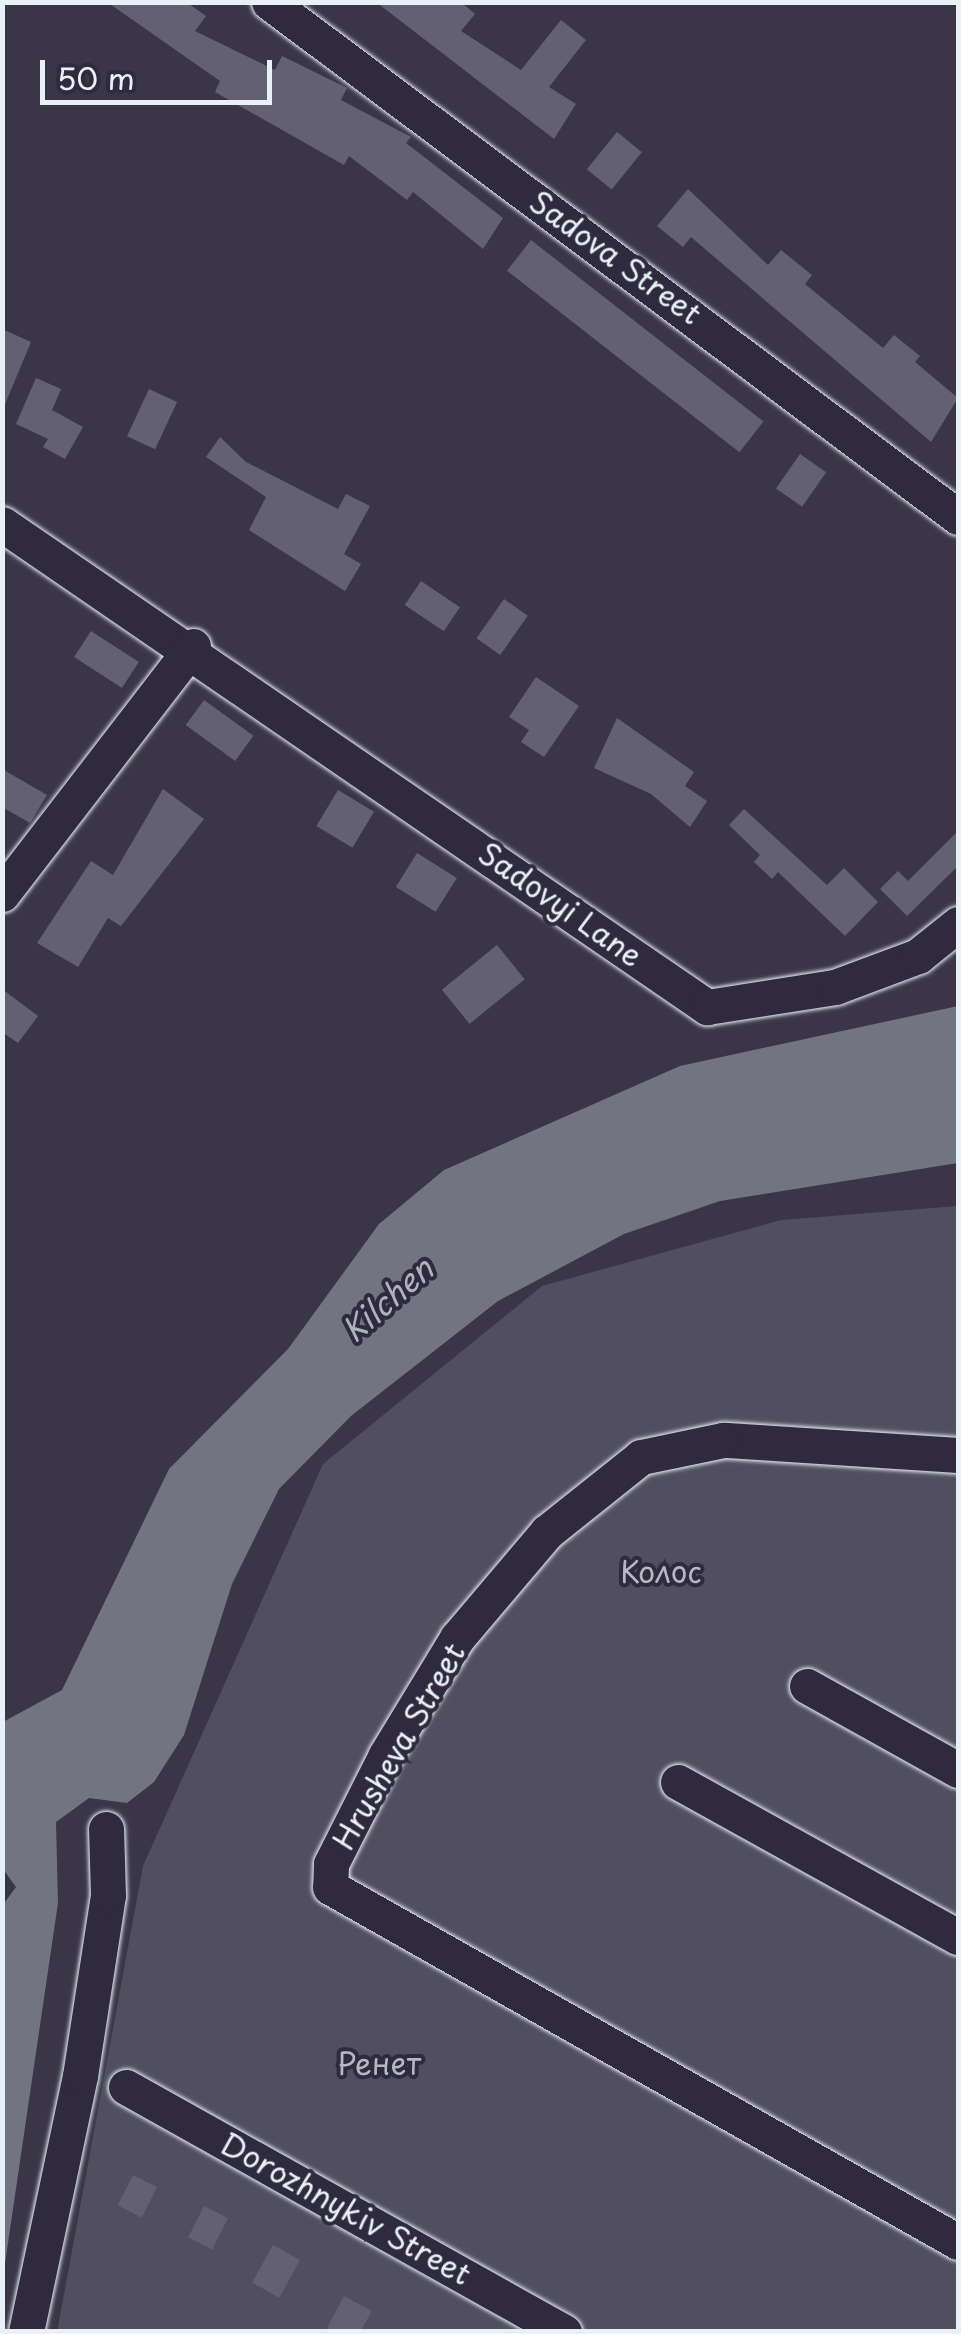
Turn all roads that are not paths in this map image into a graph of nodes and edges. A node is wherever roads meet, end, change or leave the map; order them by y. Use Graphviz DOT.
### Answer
graph roads {
  1 [pos="269,2"];
  2 [pos="958,518"];
  3 [pos="2,524"];
  4 [pos="193,646"];
  5 [pos="2,894"];
  6 [pos="958,924"];
  7 [pos="958,1455"];
  8 [pos="807,1686"];
  9 [pos="958,1770"];
  10 [pos="678,1782"];
  11 [pos="106,1829"];
  12 [pos="958,1937"];
  13 [pos="126,2087"];
  14 [pos="958,2242"];
  15 [pos="26,2332"];
  16 [pos="564,2332"];
  1 -- 2 [label="street, Sadova Street"];
  3 -- 4 [label="street, Sadovyi Lane"];
  4 -- 5 [label="street"];
  4 -- 6 [label="street, Sadovyi Lane"];
  7 -- 14 [label="street, Hrusheva Street"];
  8 -- 9 [label="street"];
  10 -- 12 [label="street"];
  11 -- 15 [label="street"];
  13 -- 16 [label="street, Dorozhnykiv Street"];
}
